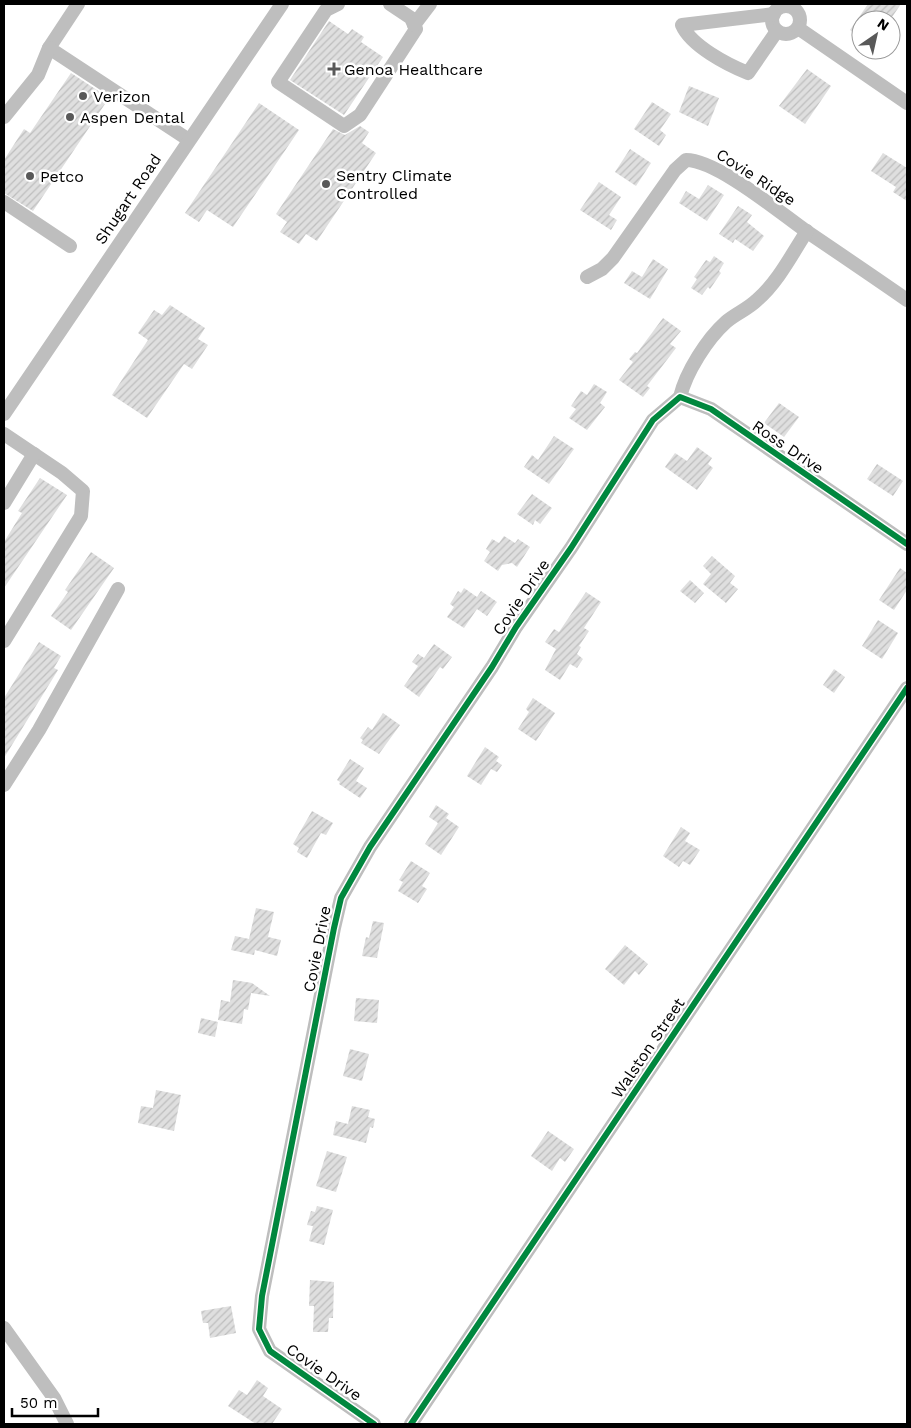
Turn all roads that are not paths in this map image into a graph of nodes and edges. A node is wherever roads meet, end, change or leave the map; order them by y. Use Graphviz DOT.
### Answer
graph roads {
  1 [pos="78,4"];
  2 [pos="282,4"];
  3 [pos="338,4"];
  4 [pos="390,4"];
  5 [pos="430,4"];
  6 [pos="774,14"];
  7 [pos="414,25"];
  8 [pos="798,28"];
  9 [pos="777,31"];
  10 [pos="49,48"];
  11 [pos="907,103"];
  12 [pos="4,117"];
  13 [pos="188,140"];
  14 [pos="4,202"];
  15 [pos="806,231"];
  16 [pos="70,246"];
  17 [pos="587,277"];
  18 [pos="907,300"];
  19 [pos="680,397"];
  20 [pos="6,408"];
  21 [pos="4,434"];
  22 [pos="34,454"];
  23 [pos="4,503"];
  24 [pos="907,544"];
  25 [pos="118,589"];
  26 [pos="4,641"];
  27 [pos="907,688"];
  28 [pos="4,785"];
  29 [pos="4,1328"];
  30 [pos="67,1424"];
  31 [pos="374,1424"];
  32 [pos="411,1424"];
  1 -- 10 [label="street"];
  2 -- 13 [label="street, Shugart Road"];
  3 -- 7 [label="street"];
  4 -- 7 [label="street"];
  5 -- 7 [label="street"];
  6 -- 8 [label="street"];
  6 -- 9 [label="street"];
  6 -- 9 [label="street"];
  8 -- 9 [label="street"];
  8 -- 11 [label="street"];
  10 -- 12 [label="street"];
  10 -- 13 [label="street"];
  13 -- 20 [label="street, Shugart Road"];
  14 -- 16 [label="street"];
  15 -- 17 [label="street, Covie Ridge"];
  15 -- 18 [label="street, Covie Ridge"];
  15 -- 19 [label="street"];
  19 -- 24 [label="street, Ross Drive"];
  19 -- 31 [label="street, Covie Drive"];
  21 -- 22 [label="street"];
  22 -- 23 [label="street"];
  22 -- 26 [label="street"];
  25 -- 28 [label="street"];
  27 -- 32 [label="street, Walston Street"];
  29 -- 30 [label="street"];
}
